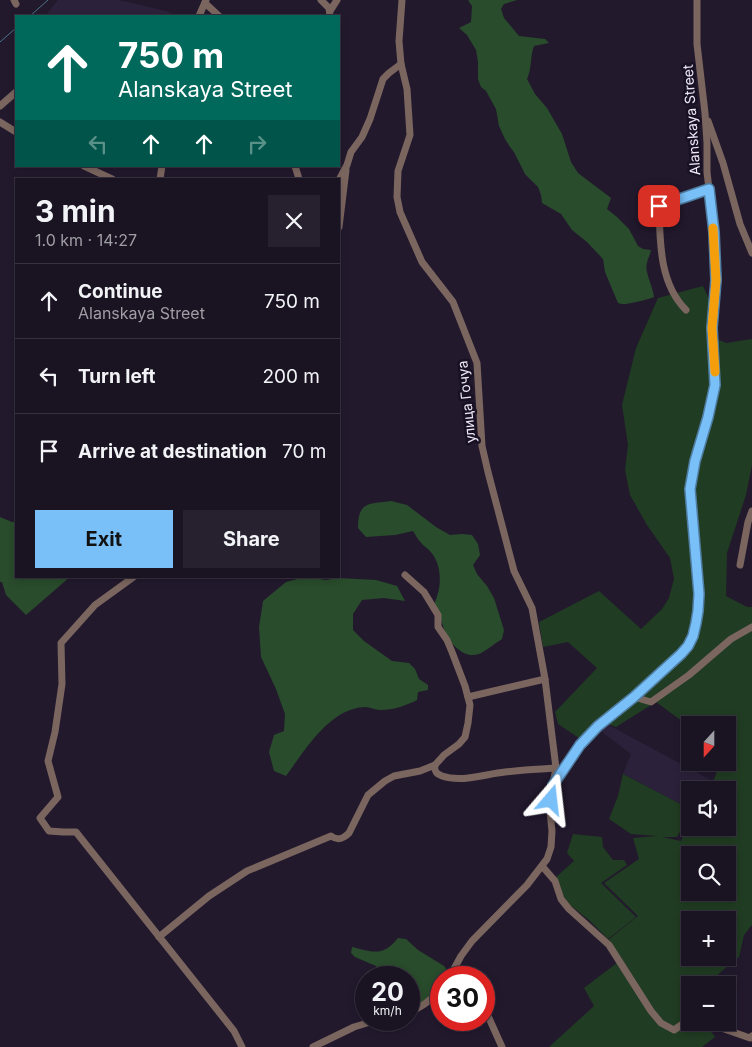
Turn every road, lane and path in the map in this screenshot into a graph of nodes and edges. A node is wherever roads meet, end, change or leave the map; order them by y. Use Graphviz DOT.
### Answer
graph roads {
  1 [pos="321,0"];
  2 [pos="337,0"];
  3 [pos="402,0"];
  4 [pos="697,0"];
  5 [pos="205,1"];
  6 [pos="330,14"];
  7 [pos="200,15"];
  8 [pos="218,15"];
  9 [pos="401,64"];
  10 [pos="15,93"];
  11 [pos="0,106"];
  12 [pos="705,113"];
  13 [pos="0,122"];
  14 [pos="15,131"];
  15 [pos="347,165"];
  16 [pos="86,167"];
  17 [pos="110,178"];
  18 [pos="340,178"];
  19 [pos="709,189"];
  20 [pos="340,219"];
  21 [pos="752,253"];
  22 [pos="686,310"];
  23 [pos="752,511"];
  24 [pos="740,565"];
  25 [pos="405,575"];
  26 [pos="133,578"];
  27 [pos="752,627"];
  28 [pos="544,679"];
  29 [pos="468,697"];
  30 [pos="634,697"];
  31 [pos="434,765"];
  32 [pos="556,768"];
  33 [pos="553,785"];
  34 [pos="542,866"];
  35 [pos="159,937"];
  36 [pos="457,966"];
  37 [pos="430,999"];
  38 [pos="420,1008"];
  39 [pos="681,1025"];
  40 [pos="355,1027"];
  41 [pos="495,1031"];
  42 [pos="730,1031"];
  43 [pos="751,1038"];
  44 [pos="242,1047"];
  45 [pos="313,1047"];
  46 [pos="502,1047"];
  1 -- 6 [label="street"];
  2 -- 6 [label="street"];
  3 -- 9 [label="street, улица Гочуа"];
  4 -- 12 [label="street, Alanskaya Street"];
  5 -- 7 [label="street"];
  5 -- 8 [label="street"];
  9 -- 15 [label="street"];
  9 -- 28 [label="street, улица Гочуа"];
  10 -- 11 [label="street"];
  12 -- 19 [label="street, Alanskaya Street"];
  12 -- 21 [label="street"];
  13 -- 14 [label="street"];
  15 -- 18 [label="street"];
  15 -- 20 [label="street"];
  16 -- 17 [label="street"];
  19 -- 22 [label="street"];
  19 -- 30 [label="street, Alanskaya Street"];
  23 -- 24 [label="street"];
  25 -- 29 [label="street"];
  26 -- 35 [label="street"];
  27 -- 30 [label="street"];
  28 -- 29 [label="street"];
  28 -- 32 [label="street, улица Гочуа"];
  29 -- 31 [label="street"];
  30 -- 33 [label="street, Alanskaya Street"];
  31 -- 32 [label="street"];
  31 -- 35 [label="street"];
  32 -- 33 [label="street, улица Гочуа"];
  33 -- 34 [label="street, улица Гочуа"];
  34 -- 36 [label="street, улица Гочуа"];
  34 -- 39 [label="street"];
  35 -- 44 [label="street"];
  37 -- 38 [label="street"];
  40 -- 45 [label="street"];
  41 -- 46 [label="street"];
  42 -- 43 [label="street"];
}
